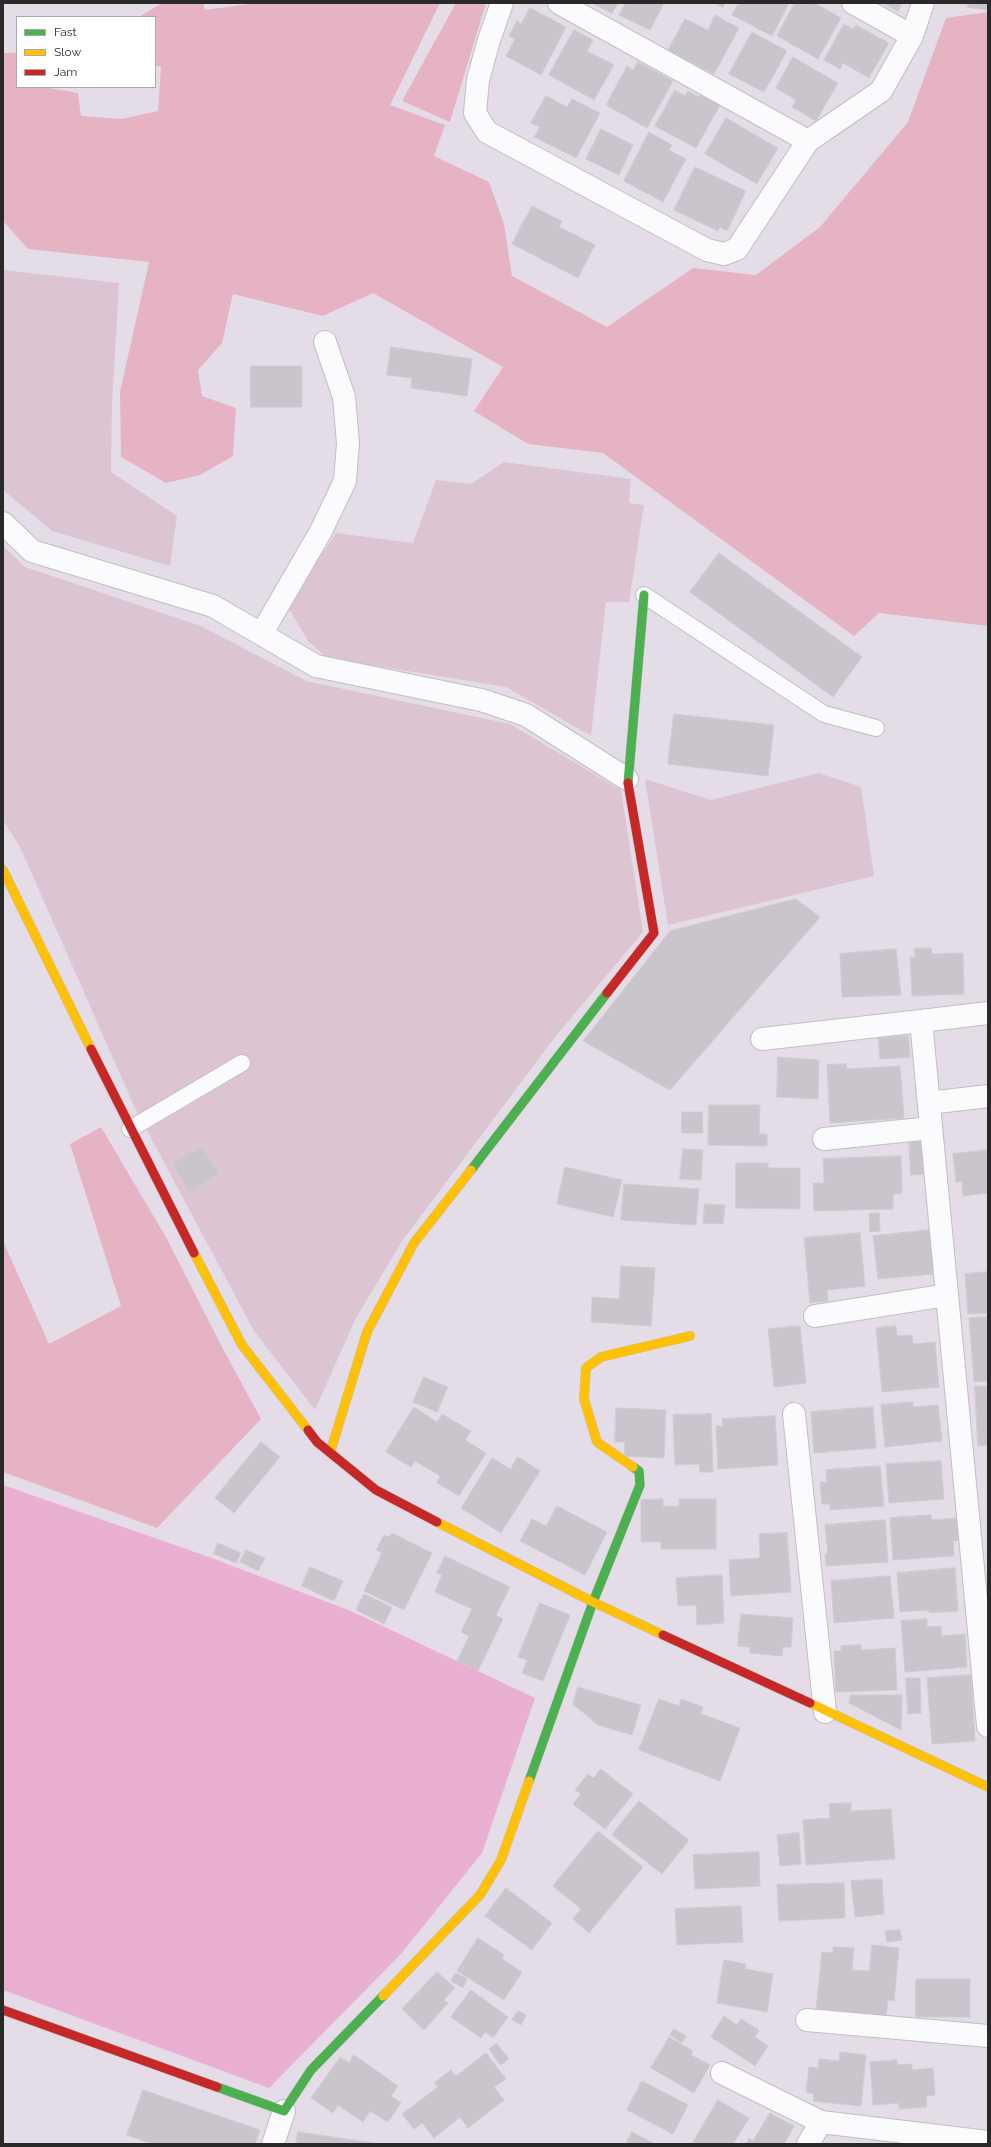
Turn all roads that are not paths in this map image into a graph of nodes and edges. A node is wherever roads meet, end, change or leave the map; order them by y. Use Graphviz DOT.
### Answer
graph roads {
  1 [pos="502,3"];
  2 [pos="559,3"];
  3 [pos="854,3"];
  4 [pos="923,3"];
  5 [pos="912,36"];
  6 [pos="808,141"];
  7 [pos="325,342"];
  8 [pos="3,523"];
  9 [pos="644,595"];
  10 [pos="262,633"];
  11 [pos="876,728"];
  12 [pos="627,779"];
  13 [pos="3,870"];
  14 [pos="988,1013"];
  15 [pos="921,1021"];
  16 [pos="762,1039"];
  17 [pos="242,1063"];
  18 [pos="988,1096"];
  19 [pos="929,1103"];
  20 [pos="931,1128"];
  21 [pos="130,1129"];
  22 [pos="824,1139"];
  23 [pos="947,1295"];
  24 [pos="815,1316"];
  25 [pos="690,1336"];
  26 [pos="794,1414"];
  27 [pos="330,1453"];
  28 [pos="593,1602"];
  29 [pos="825,1712"];
  30 [pos="988,1726"];
  31 [pos="988,1787"];
  32 [pos="3,2010"];
  33 [pos="807,2020"];
  34 [pos="988,2036"];
  35 [pos="722,2073"];
  36 [pos="284,2111"];
  37 [pos="821,2122"];
  38 [pos="908,2138"];
  39 [pos="988,2142"];
  40 [pos="273,2144"];
  41 [pos="808,2144"];
  1 -- 6 [label="street"];
  2 -- 6 [label="street"];
  3 -- 5 [label="street"];
  4 -- 5 [label="street"];
  5 -- 6 [label="street"];
  7 -- 10 [label="street"];
  8 -- 10 [label="street"];
  9 -- 11 [label="lane"];
  9 -- 12 [label="street"];
  10 -- 12 [label="street"];
  12 -- 27 [label="street"];
  13 -- 21 [label="street"];
  14 -- 15 [label="street"];
  15 -- 16 [label="street"];
  15 -- 19 [label="street"];
  17 -- 21 [label="lane"];
  18 -- 19 [label="street"];
  19 -- 20 [label="street"];
  20 -- 22 [label="street"];
  20 -- 23 [label="street"];
  21 -- 27 [label="street"];
  23 -- 24 [label="street"];
  23 -- 30 [label="street"];
  25 -- 28 [label="street"];
  26 -- 29 [label="street"];
  27 -- 28 [label="street"];
  28 -- 29 [label="street"];
  28 -- 36 [label="street"];
  29 -- 31 [label="street"];
  32 -- 36 [label="street"];
  33 -- 34 [label="street"];
  35 -- 37 [label="street"];
  36 -- 40 [label="street"];
  37 -- 38 [label="street"];
  37 -- 41 [label="street"];
  38 -- 39 [label="street"];
}
